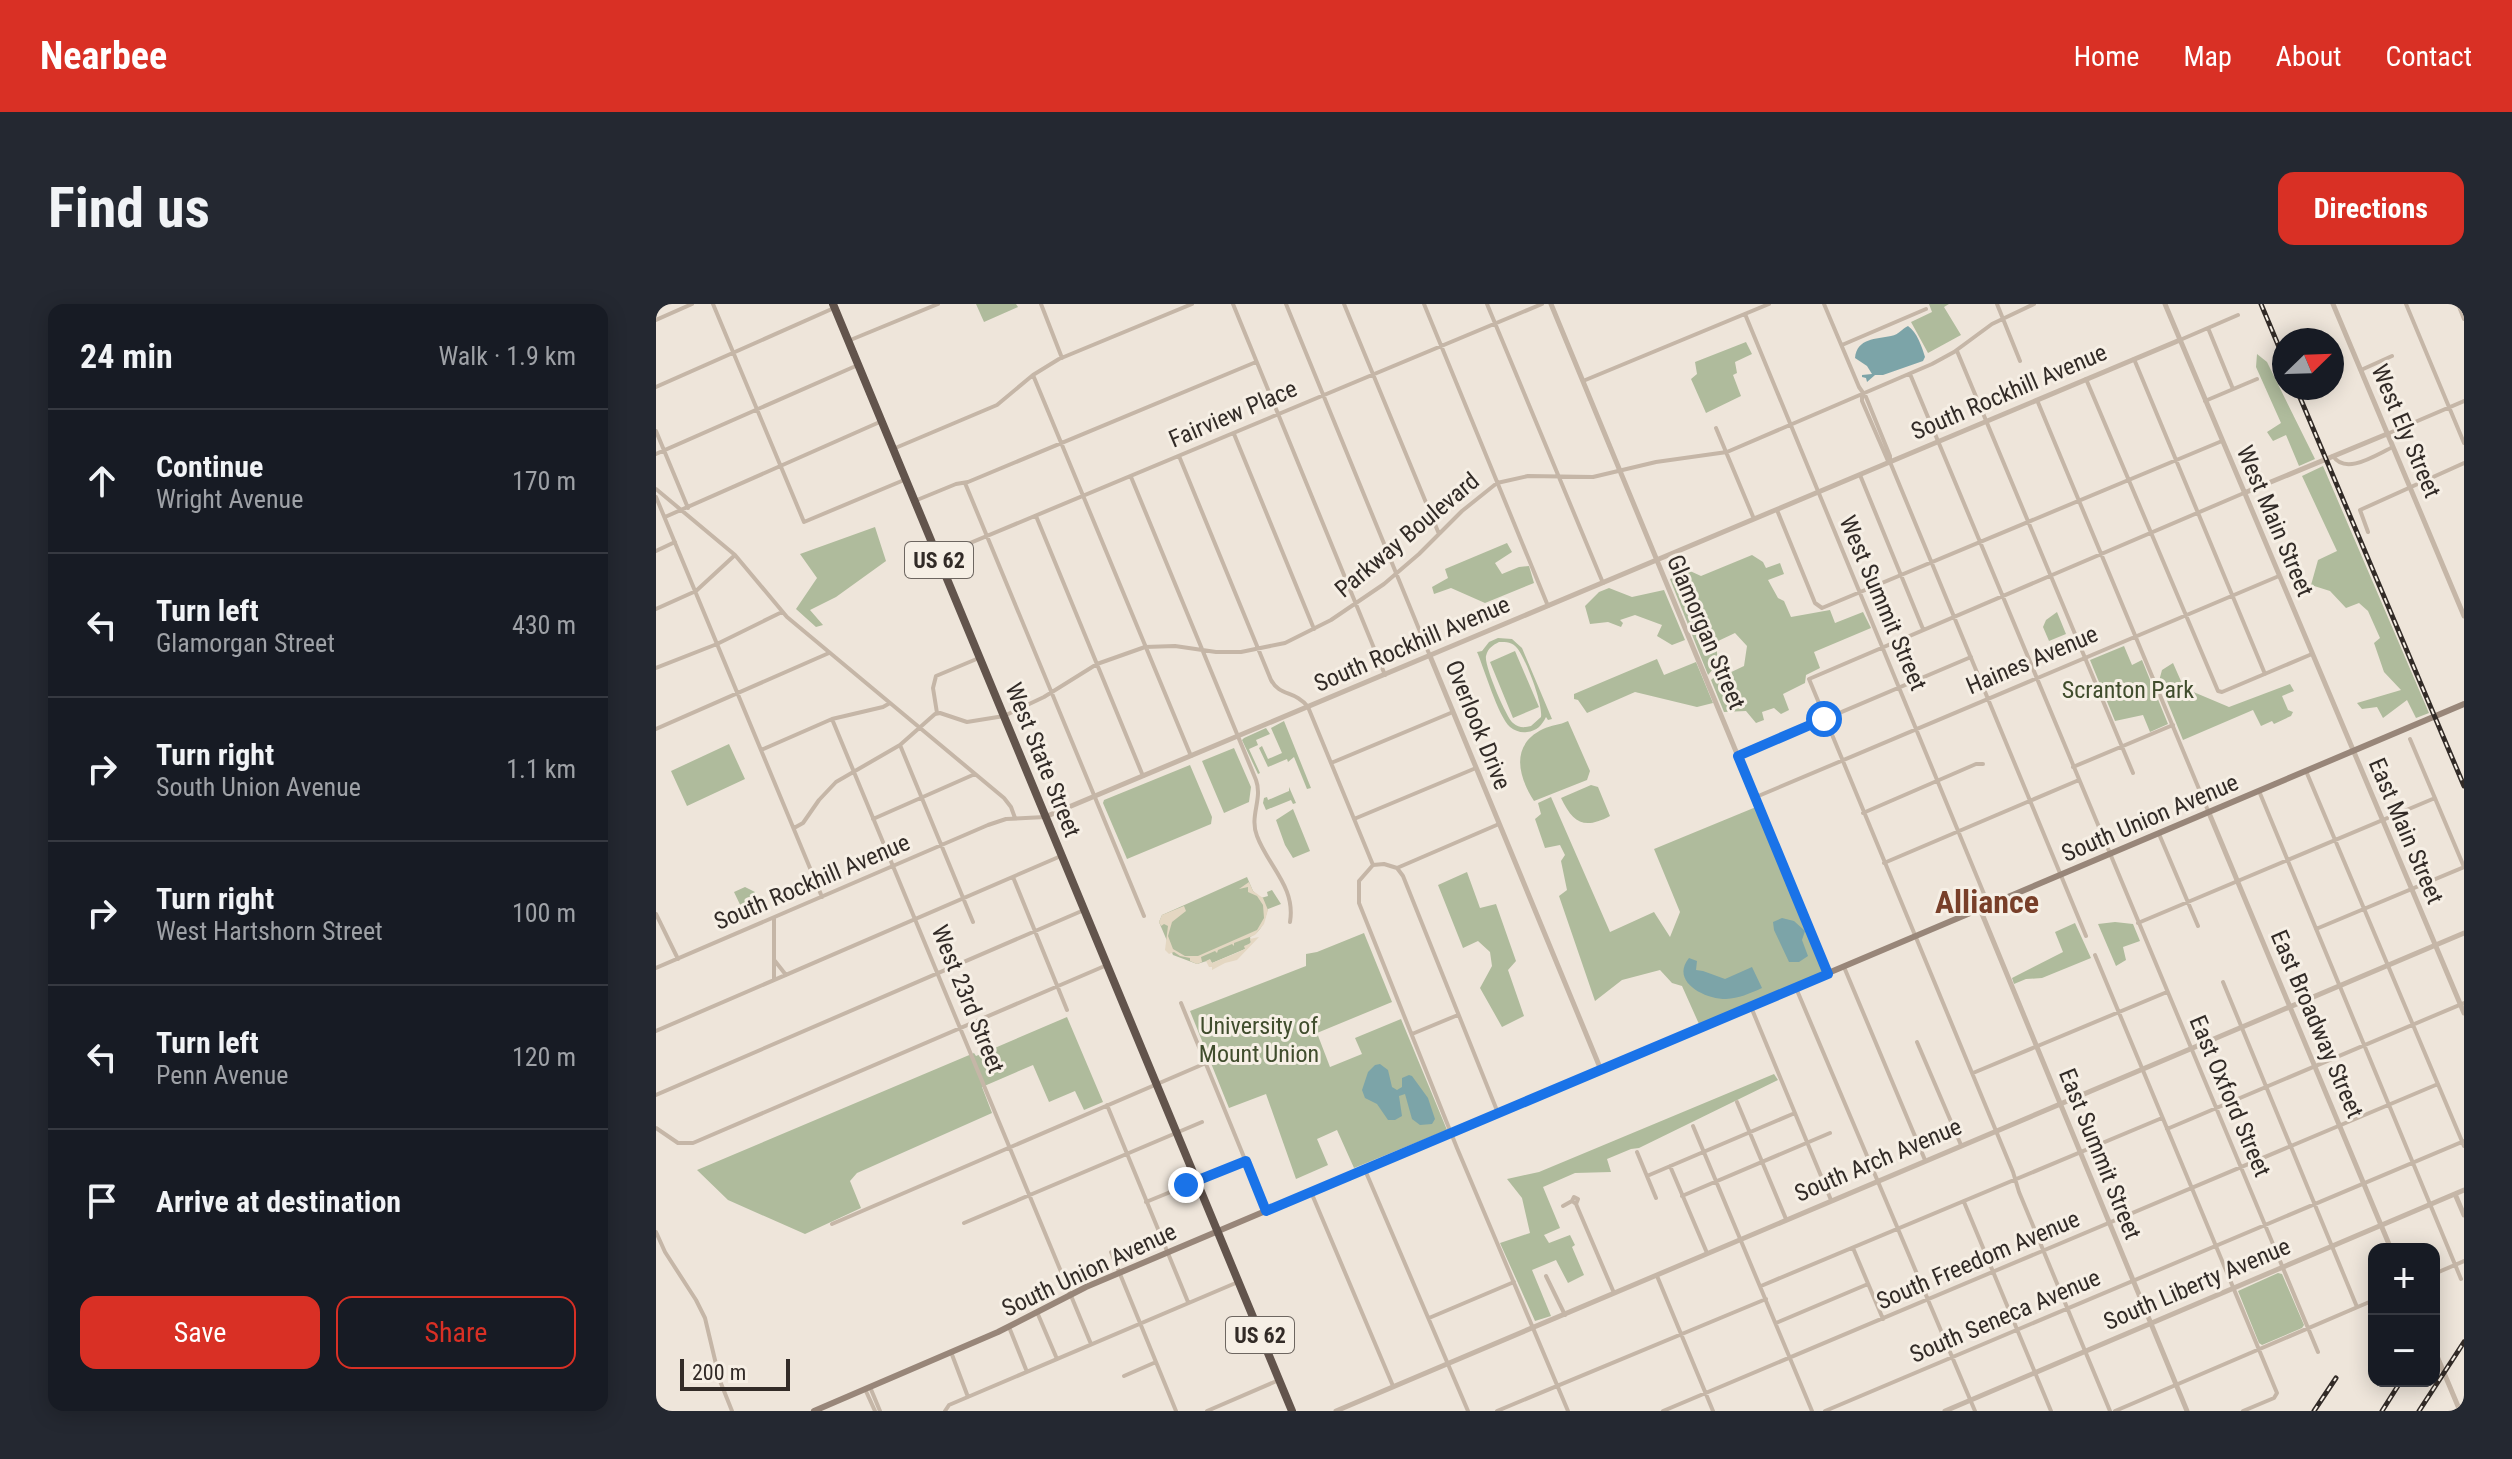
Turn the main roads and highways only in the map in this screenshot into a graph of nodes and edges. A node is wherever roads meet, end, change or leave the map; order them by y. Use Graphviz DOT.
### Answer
graph roads {
  1 [pos="834,306"];
  2 [pos="2464,704"];
  3 [pos="1216,1231"];
  4 [pos="819,1410"];
  5 [pos="1292,1411"];
  1 -- 3 [label="highway, West State Street / US 62"];
  2 -- 3 [label="main road, South Union Avenue"];
  3 -- 4 [label="main road, South Union Avenue"];
  3 -- 5 [label="highway, US 62"];
}
